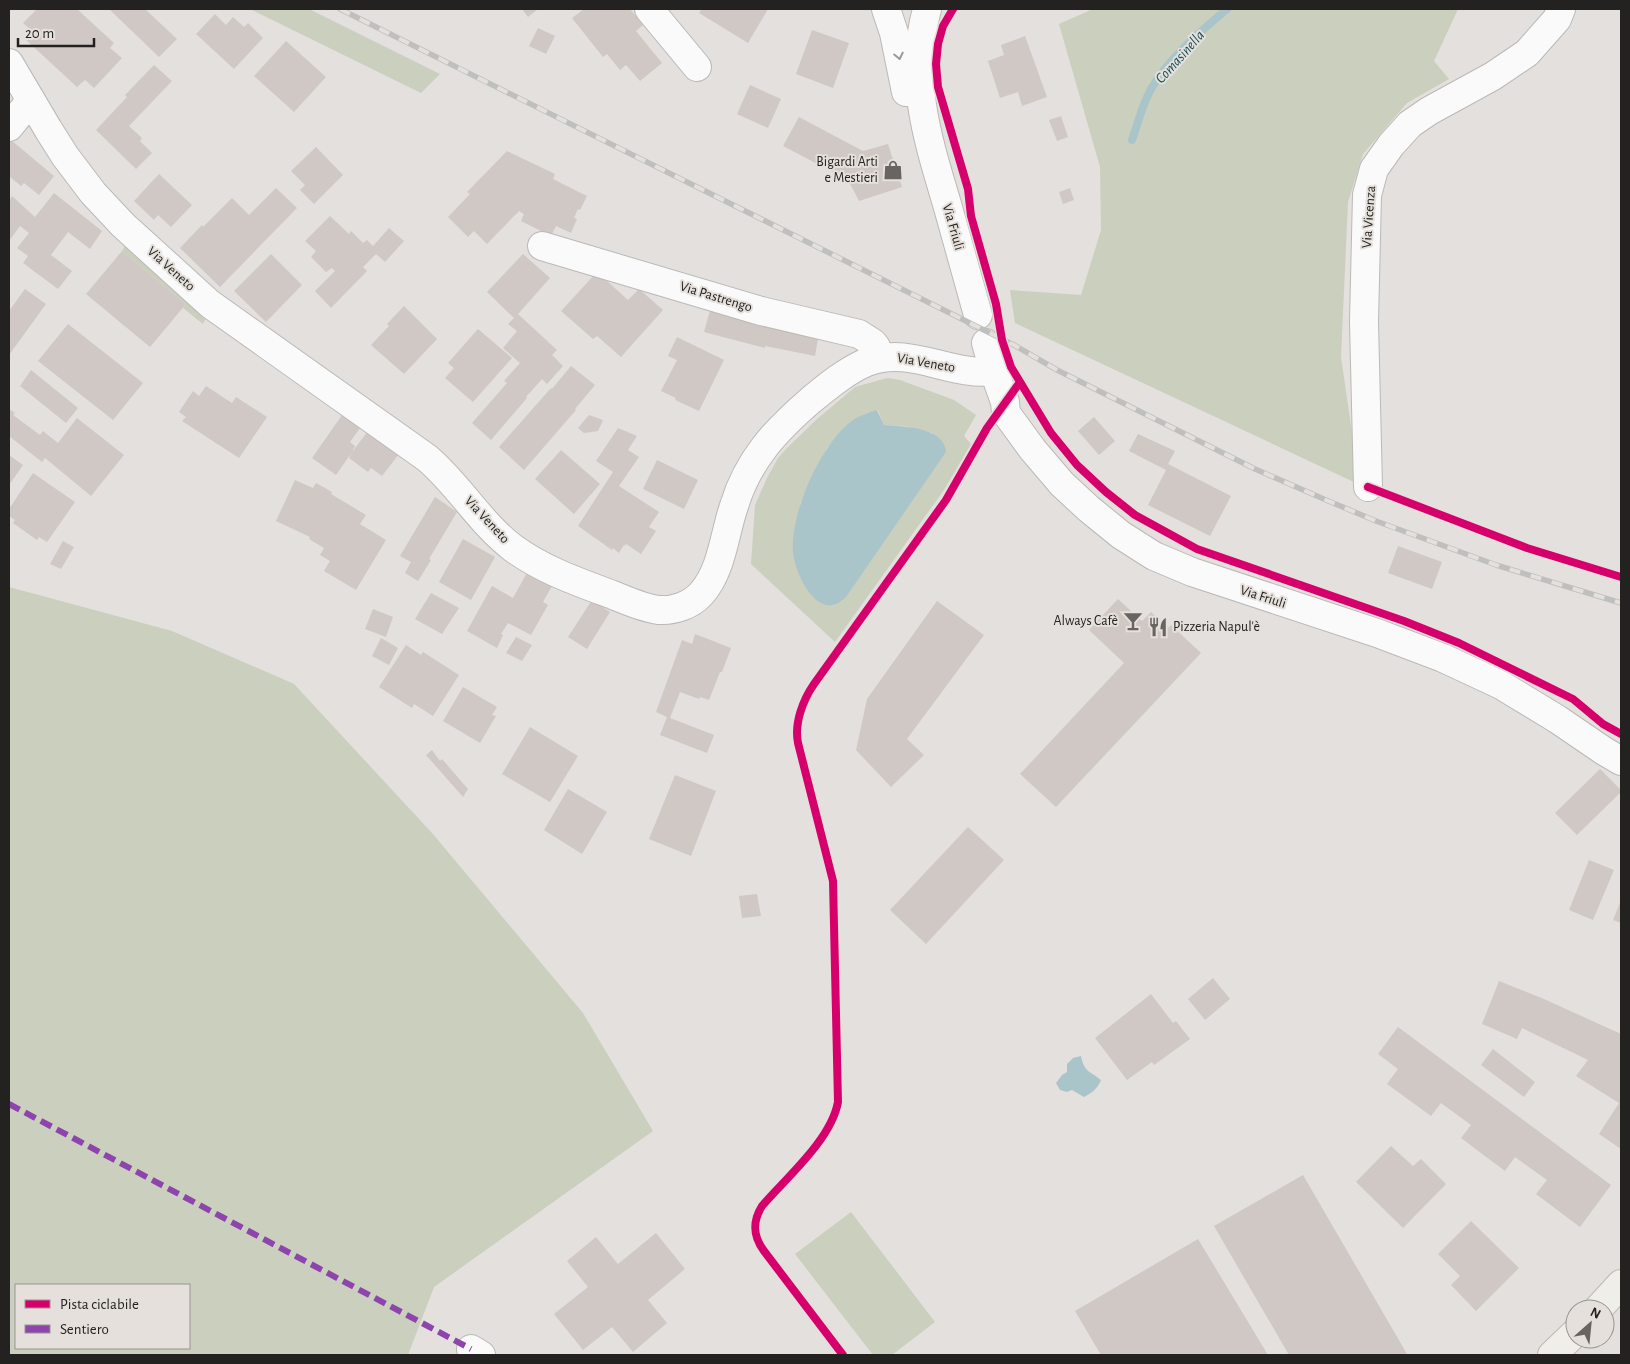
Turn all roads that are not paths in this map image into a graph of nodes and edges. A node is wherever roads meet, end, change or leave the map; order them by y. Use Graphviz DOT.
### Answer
graph roads {
  1 [pos="649,9"];
  2 [pos="888,9"];
  3 [pos="919,9"];
  4 [pos="926,9"];
  5 [pos="1561,9"];
  6 [pos="9,62"];
  7 [pos="697,67"];
  8 [pos="31,100"];
  9 [pos="9,128"];
  10 [pos="928,138"];
  11 [pos="542,246"];
  12 [pos="978,315"];
  13 [pos="986,343"];
  14 [pos="880,358"];
  15 [pos="994,371"];
  16 [pos="1368,487"];
  17 [pos="1621,761"];
  18 [pos="1621,1284"];
  19 [pos="1607,1299"];
  20 [pos="1565,1343"];
  21 [pos="1552,1355"];
  1 -- 7 [label="street"];
  2 -- 3 [label="street"];
  2 -- 10 [label="street, Via Friuli, one-way"];
  4 -- 10 [label="street, Via Friuli"];
  5 -- 16 [label="street, Via Vicenza"];
  6 -- 8 [label="street, Via Veneto"];
  8 -- 9 [label="street"];
  8 -- 14 [label="street, Via Veneto"];
  10 -- 12 [label="street, Via Friuli"];
  11 -- 14 [label="street, Via Pastrengo"];
  13 -- 15 [label="street, Via Friuli"];
  14 -- 15 [label="street, Via Veneto"];
  15 -- 17 [label="street, Via Friuli"];
  18 -- 19 [label="main road"];
  20 -- 21 [label="main road"];
}
